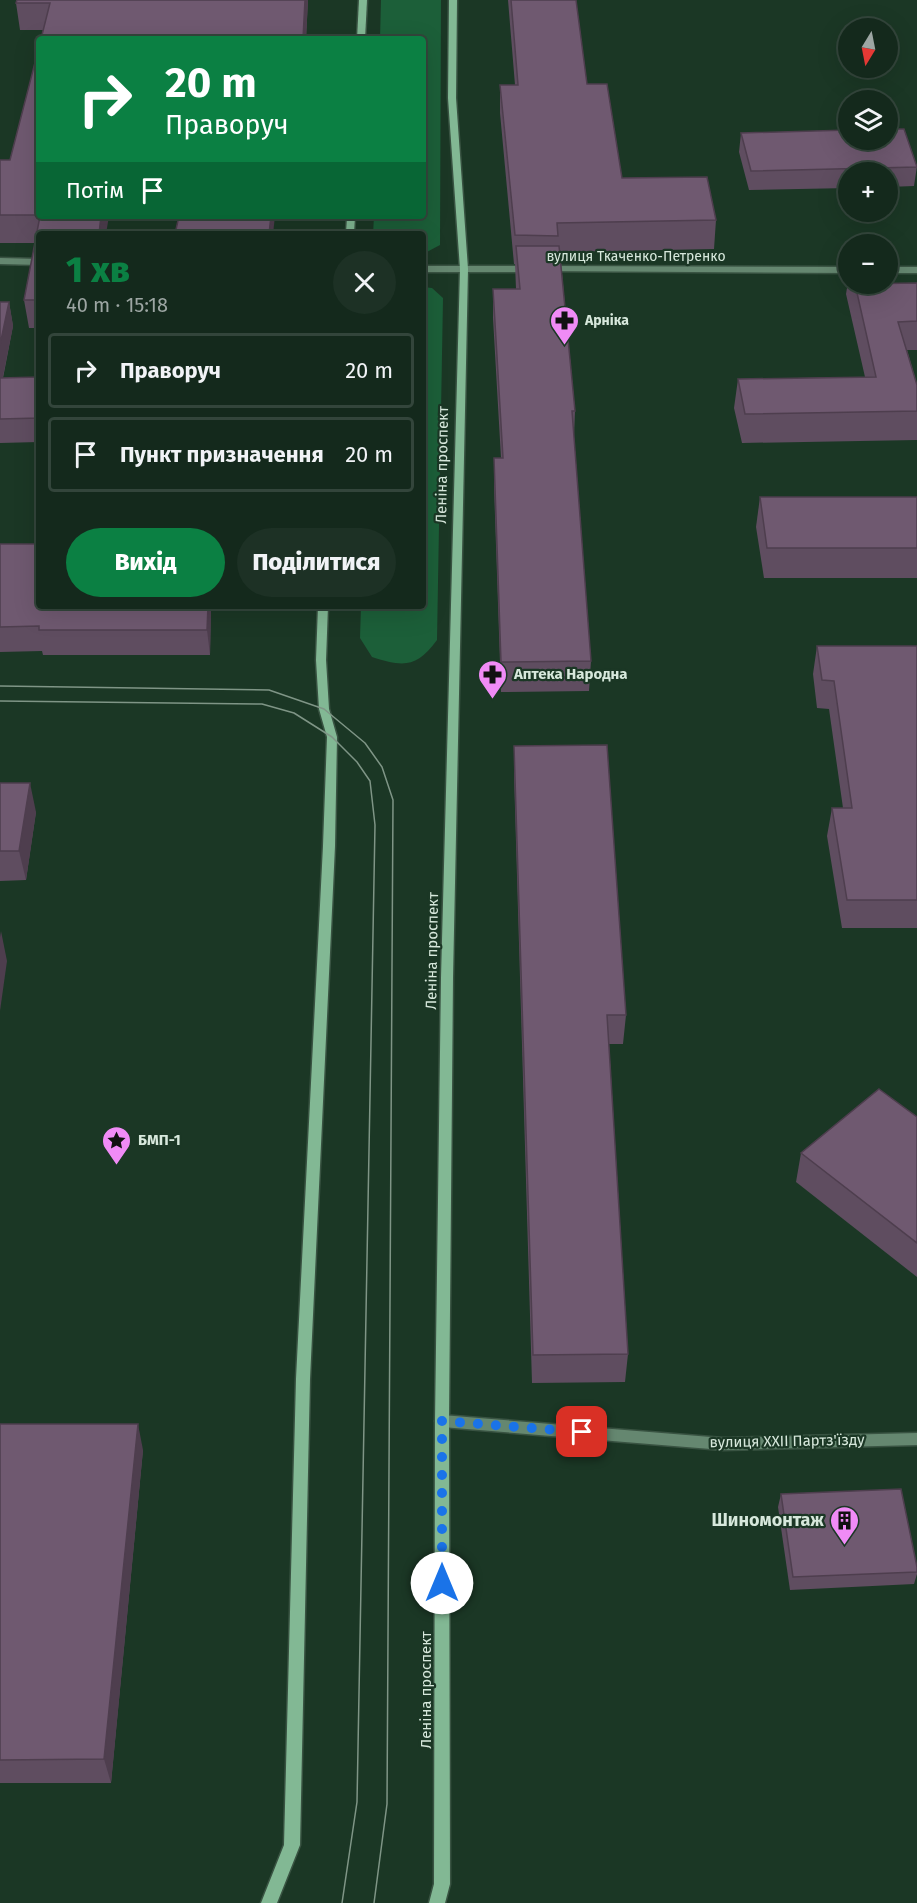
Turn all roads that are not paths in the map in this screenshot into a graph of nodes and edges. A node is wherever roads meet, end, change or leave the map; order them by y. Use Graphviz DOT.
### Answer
graph roads {
  1 [pos="363,0"];
  2 [pos="453,0"];
  3 [pos="361,36"];
  4 [pos="0,261"];
  5 [pos="36,262"];
  6 [pos="426,269"];
  7 [pos="464,269"];
  8 [pos="838,270"];
  9 [pos="898,270"];
  10 [pos="917,270"];
  11 [pos="323,609"];
  12 [pos="442,1421"];
  13 [pos="917,1439"];
  14 [pos="269,1903"];
  15 [pos="437,1903"];
  1 -- 3 [label="street"];
  2 -- 7 [label="street, Леніна проспект"];
  4 -- 5 [label="street"];
  6 -- 7 [label="street, вулиця Ткаченко-Петренко"];
  7 -- 8 [label="street, вулиця Ткаченко-Петренко"];
  7 -- 12 [label="street, Леніна проспект"];
  9 -- 10 [label="street"];
  11 -- 14 [label="street"];
  12 -- 13 [label="street, вулиця XXII Партз'їзду"];
  12 -- 15 [label="street, Леніна проспект"];
}
